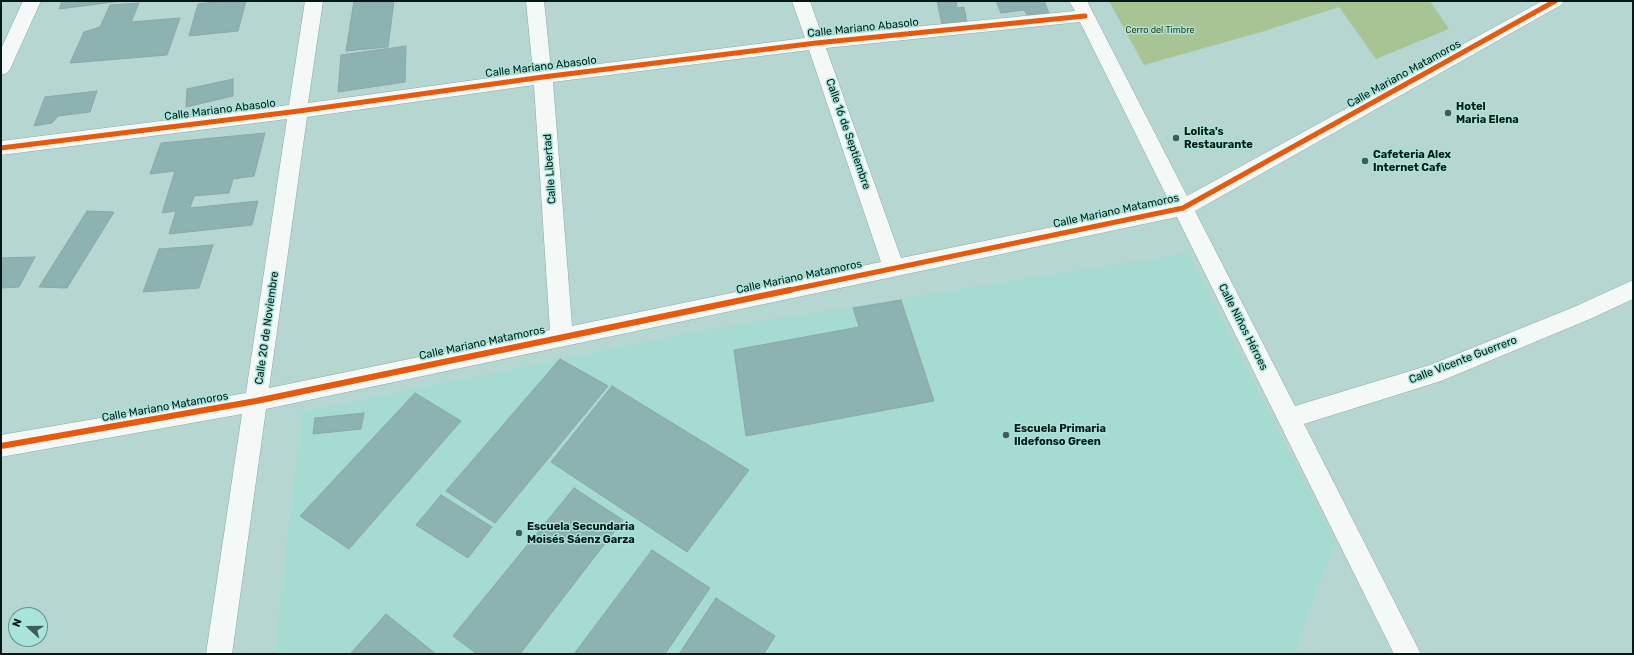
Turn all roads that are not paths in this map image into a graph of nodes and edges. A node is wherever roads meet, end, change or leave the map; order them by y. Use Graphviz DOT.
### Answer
graph roads {
  1 [pos="32,1"];
  2 [pos="314,1"];
  3 [pos="535,1"];
  4 [pos="801,1"];
  5 [pos="1555,1"];
  6 [pos="1081,9"];
  7 [pos="816,43"];
  8 [pos="1,69"];
  9 [pos="543,77"];
  10 [pos="299,111"];
  11 [pos="1,148"];
  12 [pos="1183,208"];
  13 [pos="894,268"];
  14 [pos="1633,289"];
  15 [pos="562,337"];
  16 [pos="256,401"];
  17 [pos="1289,418"];
  18 [pos="1,446"];
  19 [pos="220,654"];
  20 [pos="1408,654"];
  1 -- 8 [label="street"];
  2 -- 10 [label="street, Calle 20 de Noviembre"];
  3 -- 9 [label="street, Calle Libertad"];
  4 -- 7 [label="street, Calle 16 de Septiembre"];
  5 -- 12 [label="street, Calle Mariano Matamoros"];
  6 -- 7 [label="street, Calle Mariano Abasolo"];
  6 -- 12 [label="street, Calle Niños Héroes"];
  7 -- 9 [label="street, Calle Mariano Abasolo"];
  7 -- 13 [label="street, Calle 16 de Septiembre"];
  9 -- 10 [label="street, Calle Mariano Abasolo"];
  9 -- 15 [label="street, Calle Libertad"];
  10 -- 11 [label="street, Calle Mariano Abasolo"];
  10 -- 16 [label="street, Calle 20 de Noviembre"];
  12 -- 13 [label="street, Calle Mariano Matamoros"];
  12 -- 17 [label="street, Calle Niños Héroes"];
  13 -- 15 [label="street, Calle Mariano Matamoros"];
  14 -- 17 [label="street, Calle Vicente Guerrero"];
  15 -- 16 [label="street, Calle Mariano Matamoros"];
  16 -- 18 [label="street, Calle Mariano Matamoros"];
  16 -- 19 [label="street, Calle 20 de Noviembre"];
  17 -- 20 [label="street, Calle Niños Héroes"];
}
